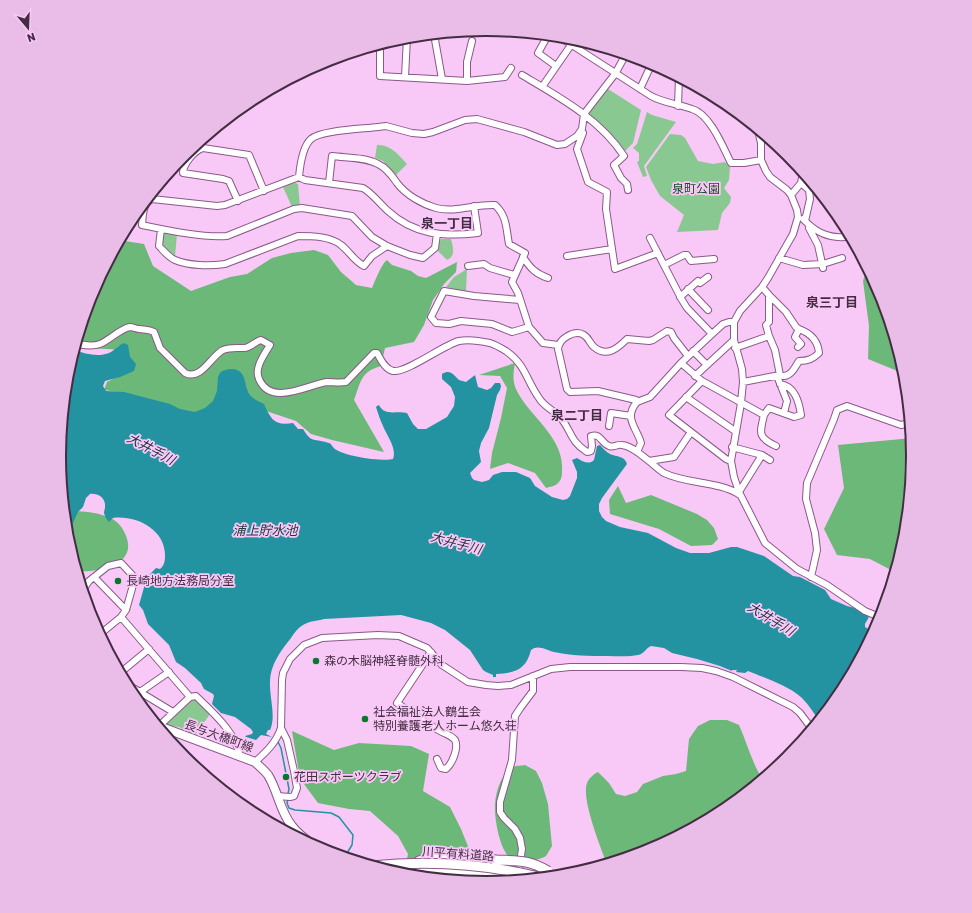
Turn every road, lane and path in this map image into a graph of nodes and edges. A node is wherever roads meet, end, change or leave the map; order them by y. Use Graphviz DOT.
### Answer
graph roads {
  1 [pos="435,40"];
  2 [pos="472,41"];
  3 [pos="545,41"];
  4 [pos="407,44"];
  5 [pos="571,45"];
  6 [pos="380,49"];
  7 [pos="624,59"];
  8 [pos="556,66"];
  9 [pos="511,68"];
  10 [pos="649,69"];
  11 [pos="522,74"];
  12 [pos="616,74"];
  13 [pos="405,77"];
  14 [pos="442,79"];
  15 [pos="467,81"];
  16 [pos="679,83"];
  17 [pos="542,87"];
  18 [pos="640,89"];
  19 [pos="678,106"];
  20 [pos="584,114"];
  21 [pos="583,133"];
  22 [pos="760,137"];
  23 [pos="199,150"];
  24 [pos="196,152"];
  25 [pos="761,160"];
  26 [pos="299,177"];
  27 [pos="802,179"];
  28 [pos="329,183"];
  29 [pos="801,183"];
  30 [pos="628,190"];
  31 [pos="264,191"];
  32 [pos="791,195"];
  33 [pos="154,199"];
  34 [pos="238,201"];
  35 [pos="474,206"];
  36 [pos="143,213"];
  37 [pos="798,218"];
  38 [pos="806,222"];
  39 [pos="161,229"];
  40 [pos="437,234"];
  41 [pos="845,237"];
  42 [pos="650,238"];
  43 [pos="387,246"];
  44 [pos="612,249"];
  45 [pos="658,253"];
  46 [pos="567,256"];
  47 [pos="523,257"];
  48 [pos="779,258"];
  49 [pos="842,258"];
  50 [pos="714,259"];
  51 [pos="664,265"];
  52 [pos="468,266"];
  53 [pos="823,266"];
  54 [pos="514,275"];
  55 [pos="708,277"];
  56 [pos="548,278"];
  57 [pos="762,287"];
  58 [pos="688,289"];
  59 [pos="769,295"];
  60 [pos="680,297"];
  61 [pos="520,300"];
  62 [pos="708,310"];
  63 [pos="734,322"];
  64 [pos="529,327"];
  65 [pos="799,329"];
  66 [pos="712,334"];
  67 [pos="769,336"];
  68 [pos="734,340"];
  69 [pos="81,345"];
  70 [pos="558,345"];
  71 [pos="798,347"];
  72 [pos="736,348"];
  73 [pos="693,351"];
  74 [pos="688,356"];
  75 [pos="681,363"];
  76 [pos="707,365"];
  77 [pos="780,375"];
  78 [pos="695,376"];
  79 [pos="702,381"];
  80 [pos="743,382"];
  81 [pos="780,384"];
  82 [pos="686,397"];
  83 [pos="637,402"];
  84 [pos="741,403"];
  85 [pos="784,413"];
  86 [pos="764,415"];
  87 [pos="630,416"];
  88 [pos="905,424"];
  89 [pos="609,426"];
  90 [pos="735,431"];
  91 [pos="692,432"];
  92 [pos="776,446"];
  93 [pos="732,447"];
  94 [pos="637,452"];
  95 [pos="762,455"];
  96 [pos="770,460"];
  97 [pos="649,461"];
  98 [pos="731,461"];
  99 [pos="740,494"];
  100 [pos="94,577"];
  101 [pos="811,577"];
  102 [pos="86,585"];
  103 [pos="126,610"];
  104 [pos="875,615"];
  105 [pos="121,617"];
  106 [pos="104,631"];
  107 [pos="149,649"];
  108 [pos="430,652"];
  109 [pos="124,670"];
  110 [pos="169,672"];
  111 [pos="533,676"];
  112 [pos="136,689"];
  113 [pos="140,692"];
  114 [pos="190,697"];
  115 [pos="173,712"];
  116 [pos="161,723"];
  117 [pos="809,725"];
  118 [pos="281,728"];
  119 [pos="166,729"];
  120 [pos="240,757"];
  121 [pos="437,759"];
  122 [pos="254,762"];
  123 [pos="284,797"];
  124 [pos="298,833"];
  125 [pos="408,865"];
  126 [pos="388,866"];
  127 [pos="394,867"];
  128 [pos="544,872"];
  129 [pos="532,874"];
  130 [pos="515,876"];
  131 [pos="518,876"];
  132 [pos="493,877"];
  1 -- 14 [label="street"];
  2 -- 15 [label="street"];
  3 -- 8 [label="street"];
  4 -- 13 [label="street"];
  5 -- 8 [label="street"];
  5 -- 12 [label="street"];
  6 -- 13 [label="street"];
  7 -- 12 [label="street"];
  8 -- 17 [label="street"];
  9 -- 15 [label="street"];
  10 -- 18 [label="street"];
  11 -- 17 [label="street"];
  12 -- 18 [label="street"];
  12 -- 20 [label="street"];
  13 -- 14 [label="street"];
  14 -- 15 [label="street"];
  16 -- 19 [label="street"];
  17 -- 20 [label="street"];
  18 -- 19 [label="street"];
  19 -- 25 [label="street"];
  20 -- 26 [label="street"];
  20 -- 30 [label="street"];
  21 -- 44 [label="street"];
  22 -- 25 [label="street"];
  23 -- 31 [label="street"];
  24 -- 34 [label="street"];
  25 -- 32 [label="street"];
  26 -- 28 [label="street"];
  26 -- 31 [label="street"];
  27 -- 29 [label="street"];
  28 -- 35 [label="street"];
  28 -- 40 [label="street"];
  29 -- 32 [label="street"];
  29 -- 38 [label="street"];
  31 -- 34 [label="street"];
  32 -- 37 [label="street"];
  33 -- 34 [label="street"];
  35 -- 40 [label="street"];
  35 -- 47 [label="street"];
  36 -- 39 [label="street"];
  37 -- 38 [label="street"];
  37 -- 48 [label="street"];
  38 -- 41 [label="street"];
  38 -- 53 [label="street"];
  39 -- 43 [label="street"];
  39 -- 43 [label="street"];
  40 -- 43 [label="street"];
  42 -- 45 [label="street"];
  44 -- 45 [label="street"];
  44 -- 46 [label="street"];
  45 -- 51 [label="street"];
  47 -- 54 [label="street"];
  47 -- 56 [label="street"];
  48 -- 53 [label="street"];
  48 -- 57 [label="street"];
  49 -- 53 [label="street"];
  50 -- 51 [label="street"];
  51 -- 60 [label="street"];
  52 -- 54 [label="street"];
  54 -- 61 [label="street"];
  55 -- 58 [label="street"];
  57 -- 59 [label="street"];
  57 -- 63 [label="street"];
  58 -- 60 [label="street"];
  58 -- 62 [label="street"];
  59 -- 65 [label="street"];
  59 -- 67 [label="street"];
  60 -- 66 [label="street"];
  61 -- 64 [label="street"];
  61 -- 64 [label="street"];
  63 -- 66 [label="street"];
  63 -- 68 [label="street"];
  64 -- 70 [label="street"];
  65 -- 71 [label="street"];
  65 -- 77 [label="street"];
  66 -- 73 [label="street"];
  67 -- 72 [label="street"];
  67 -- 77 [label="street"];
  68 -- 72 [label="street"];
  68 -- 76 [label="street"];
  69 -- 94 [label="street"];
  70 -- 74 [label="street"];
  70 -- 83 [label="street"];
  72 -- 80 [label="street"];
  73 -- 74 [label="street"];
  73 -- 76 [label="street"];
  74 -- 75 [label="street"];
  75 -- 78 [label="street"];
  75 -- 83 [label="street"];
  76 -- 78 [label="street"];
  77 -- 80 [label="street"];
  77 -- 81 [label="street"];
  78 -- 79 [label="street"];
  79 -- 82 [label="street"];
  79 -- 84 [label="street"];
  80 -- 84 [label="street"];
  81 -- 85 [label="street"];
  81 -- 85 [label="street"];
  82 -- 90 [label="street"];
  82 -- 91 [label="street"];
  83 -- 87 [label="street"];
  84 -- 86 [label="street"];
  84 -- 90 [label="street"];
  85 -- 86 [label="street"];
  86 -- 92 [label="street"];
  87 -- 89 [label="street"];
  87 -- 94 [label="street"];
  88 -- 101 [label="street"];
  90 -- 93 [label="street"];
  91 -- 97 [label="street"];
  91 -- 98 [label="street"];
  93 -- 95 [label="street"];
  93 -- 98 [label="street"];
  94 -- 97 [label="street"];
  95 -- 96 [label="street"];
  95 -- 99 [label="street"];
  97 -- 99 [label="street"];
  98 -- 99 [label="street"];
  99 -- 101 [label="street"];
  100 -- 102 [label="street"];
  100 -- 103 [label="street"];
  100 -- 103 [label="street"];
  101 -- 104 [label="street"];
  103 -- 105 [label="street"];
  105 -- 106 [label="street"];
  105 -- 107 [label="street"];
  107 -- 109 [label="street"];
  107 -- 110 [label="street"];
  108 -- 111 [label="street"];
  108 -- 118 [label="street"];
  108 -- 121 [label="street"];
  110 -- 113 [label="street"];
  110 -- 114 [label="street"];
  111 -- 117 [label="street"];
  111 -- 131 [label="street"];
  112 -- 113 [label="street"];
  113 -- 115 [label="street"];
  114 -- 115 [label="street"];
  114 -- 120 [label="street"];
  115 -- 116 [label="street"];
  118 -- 122 [label="street"];
  118 -- 123 [label="street"];
  119 -- 120 [label="main road, 長与大橋町線"];
  120 -- 122 [label="main road, 長与大橋町線"];
  122 -- 123 [label="main road, 長与大橋町線"];
  123 -- 124 [label="main road, 長与大橋町線"];
  125 -- 126 [label="highway, 川平有料道路, bridge"];
  125 -- 127 [label="highway, 川平有料道路"];
  125 -- 128 [label="highway, bridge"];
  125 -- 129 [label="highway, 川平有料道路, bridge"];
  125 -- 130 [label="highway, 川平有料道路"];
  125 -- 132 [label="highway"];
}
